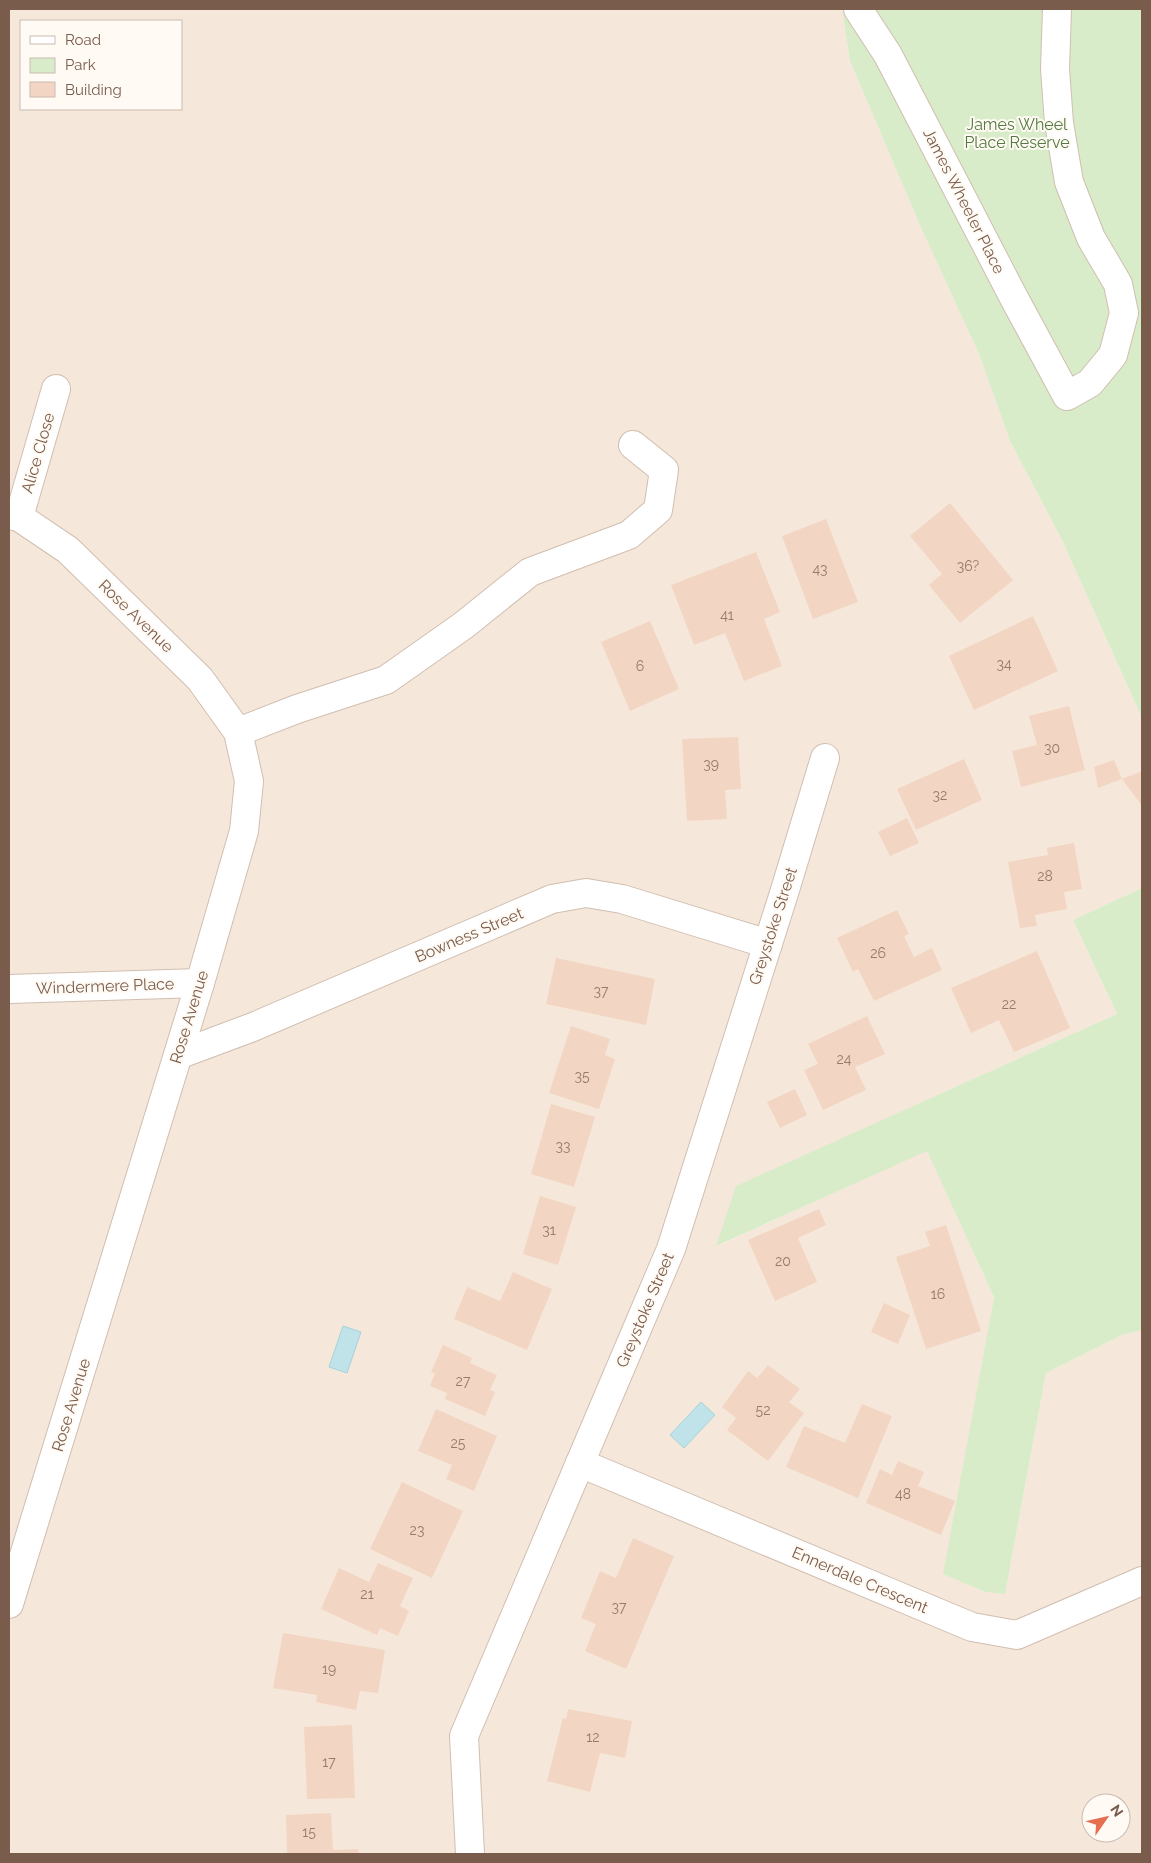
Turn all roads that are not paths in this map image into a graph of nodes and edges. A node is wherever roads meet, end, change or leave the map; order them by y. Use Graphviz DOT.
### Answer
graph roads {
  1 [pos="858,9"];
  2 [pos="1057,9"];
  3 [pos="56,389"];
  4 [pos="633,445"];
  5 [pos="14,516"];
  6 [pos="238,732"];
  7 [pos="824,758"];
  8 [pos="768,944"];
  9 [pos="200,983"];
  10 [pos="9,989"];
  11 [pos="178,1055"];
  12 [pos="580,1463"];
  13 [pos="14,1573"];
  14 [pos="1142,1581"];
  15 [pos="9,1604"];
  16 [pos="470,1854"];
  1 -- 2 [label="street, James Wheeler Place"];
  3 -- 5 [label="street, Alice Close"];
  4 -- 6 [label="street"];
  5 -- 6 [label="street, Rose Avenue"];
  6 -- 9 [label="street, Rose Avenue"];
  7 -- 8 [label="street, Greystoke Street"];
  8 -- 11 [label="street, Bowness Street"];
  8 -- 12 [label="street, Greystoke Street"];
  9 -- 10 [label="street, Windermere Place"];
  9 -- 11 [label="street, Rose Avenue"];
  11 -- 13 [label="street, Rose Avenue"];
  12 -- 14 [label="street, Ennerdale Crescent"];
  12 -- 16 [label="street, Greystoke Street"];
  13 -- 15 [label="street, Rose Avenue"];
}
